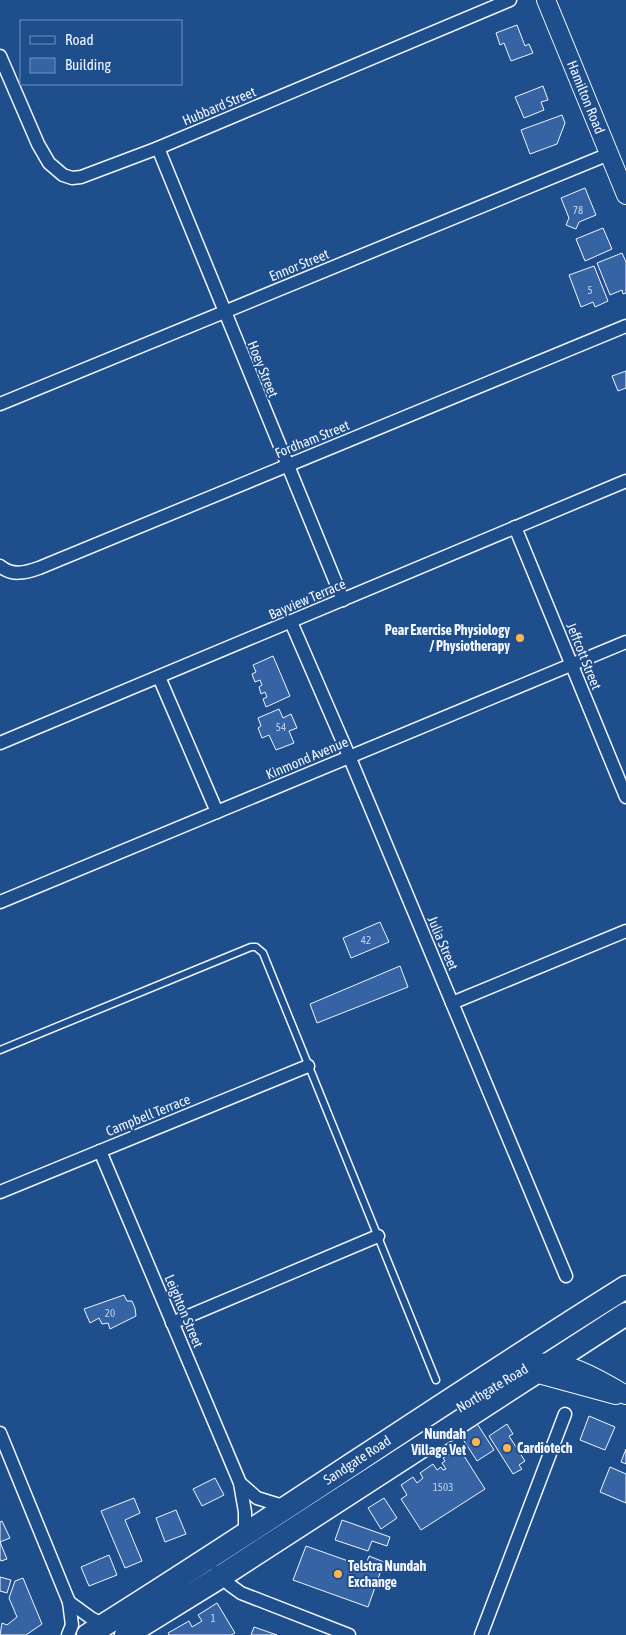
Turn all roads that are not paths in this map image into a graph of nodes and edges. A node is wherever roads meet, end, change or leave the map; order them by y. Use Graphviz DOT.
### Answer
graph roads {
  1 [pos="510,0"];
  2 [pos="546,0"];
  3 [pos="0,56"];
  4 [pos="158,148"];
  5 [pos="609,154"];
  6 [pos="626,195"];
  7 [pos="224,312"];
  8 [pos="626,326"];
  9 [pos="0,404"];
  10 [pos="287,465"];
  11 [pos="626,481"];
  12 [pos="515,527"];
  13 [pos="4,569"];
  14 [pos="342,600"];
  15 [pos="291,622"];
  16 [pos="626,642"];
  17 [pos="571,664"];
  18 [pos="159,677"];
  19 [pos="0,743"];
  20 [pos="349,756"];
  21 [pos="626,797"];
  22 [pos="217,812"];
  23 [pos="0,902"];
  24 [pos="626,931"];
  25 [pos="452,1003"];
  26 [pos="0,1050"];
  27 [pos="308,1066"];
  28 [pos="100,1151"];
  29 [pos="0,1192"];
  30 [pos="378,1236"];
  31 [pos="566,1276"];
  32 [pos="626,1287"];
  33 [pos="626,1314"];
  34 [pos="172,1324"];
  35 [pos="543,1368"];
  36 [pos="436,1380"];
  37 [pos="626,1396"];
  38 [pos="565,1414"];
  39 [pos="0,1433"];
  40 [pos="362,1457"];
  41 [pos="240,1483"];
  42 [pos="286,1506"];
  43 [pos="245,1534"];
  44 [pos="214,1567"];
  45 [pos="69,1602"];
  46 [pos="96,1630"];
  47 [pos="68,1635"];
  48 [pos="126,1635"];
  49 [pos="349,1635"];
  50 [pos="482,1635"];
  1 -- 4 [label="street, Hubbard Street"];
  2 -- 5 [label="street, Hamilton Road"];
  3 -- 4 [label="street, Hubbard Street"];
  4 -- 7 [label="street, Hoey Street"];
  5 -- 6 [label="street, Hamilton Road"];
  5 -- 7 [label="street, Ennor Street"];
  7 -- 9 [label="street, Ennor Street"];
  7 -- 10 [label="street, Hoey Street"];
  8 -- 10 [label="street, Fordham Street"];
  10 -- 13 [label="street, Fordham Street"];
  10 -- 14 [label="street, Hoey Street"];
  11 -- 12 [label="street, Bayview Terrace"];
  12 -- 14 [label="street, Bayview Terrace"];
  12 -- 17 [label="street, Jeffcott Street"];
  14 -- 15 [label="street, Bayview Terrace"];
  15 -- 18 [label="street, Bayview Terrace"];
  15 -- 20 [label="street, Julia Street"];
  16 -- 17 [label="street, Kinmond Avenue"];
  17 -- 20 [label="street, Kinmond Avenue"];
  17 -- 21 [label="street, Jeffcott Street"];
  18 -- 19 [label="street, Bayview Terrace"];
  18 -- 22 [label="street"];
  20 -- 22 [label="street, Kinmond Avenue"];
  20 -- 25 [label="street, Julia Street"];
  22 -- 23 [label="street, Kinmond Avenue"];
  24 -- 25 [label="street"];
  25 -- 31 [label="street, Julia Street"];
  26 -- 27 [label="lane"];
  27 -- 28 [label="street, Campbell Terrace"];
  27 -- 30 [label="lane"];
  28 -- 29 [label="street, Campbell Terrace"];
  28 -- 34 [label="street, Leighton Street"];
  30 -- 34 [label="street"];
  30 -- 36 [label="lane"];
  32 -- 40 [label="highway, Sandgate Road"];
  33 -- 35 [label="highway, Sandgate Road"];
  34 -- 41 [label="street, Leighton Street"];
  35 -- 37 [label="street, Northgate Road"];
  35 -- 40 [label="street, Northgate Road"];
  35 -- 44 [label="highway, Sandgate Road"];
  38 -- 50 [label="street"];
  39 -- 45 [label="street"];
  40 -- 42 [label="highway, Sandgate Road"];
  41 -- 42 [label="street, Leighton Street"];
  41 -- 43 [label="street, Leighton Street"];
  42 -- 43 [label="highway, Sandgate Road"];
  43 -- 44 [label="highway, Sandgate Road"];
  44 -- 46 [label="highway, Sandgate Road"];
  44 -- 48 [label="highway, Sandgate Road"];
  44 -- 49 [label="street"];
  45 -- 46 [label="street"];
  45 -- 47 [label="street"];
}
